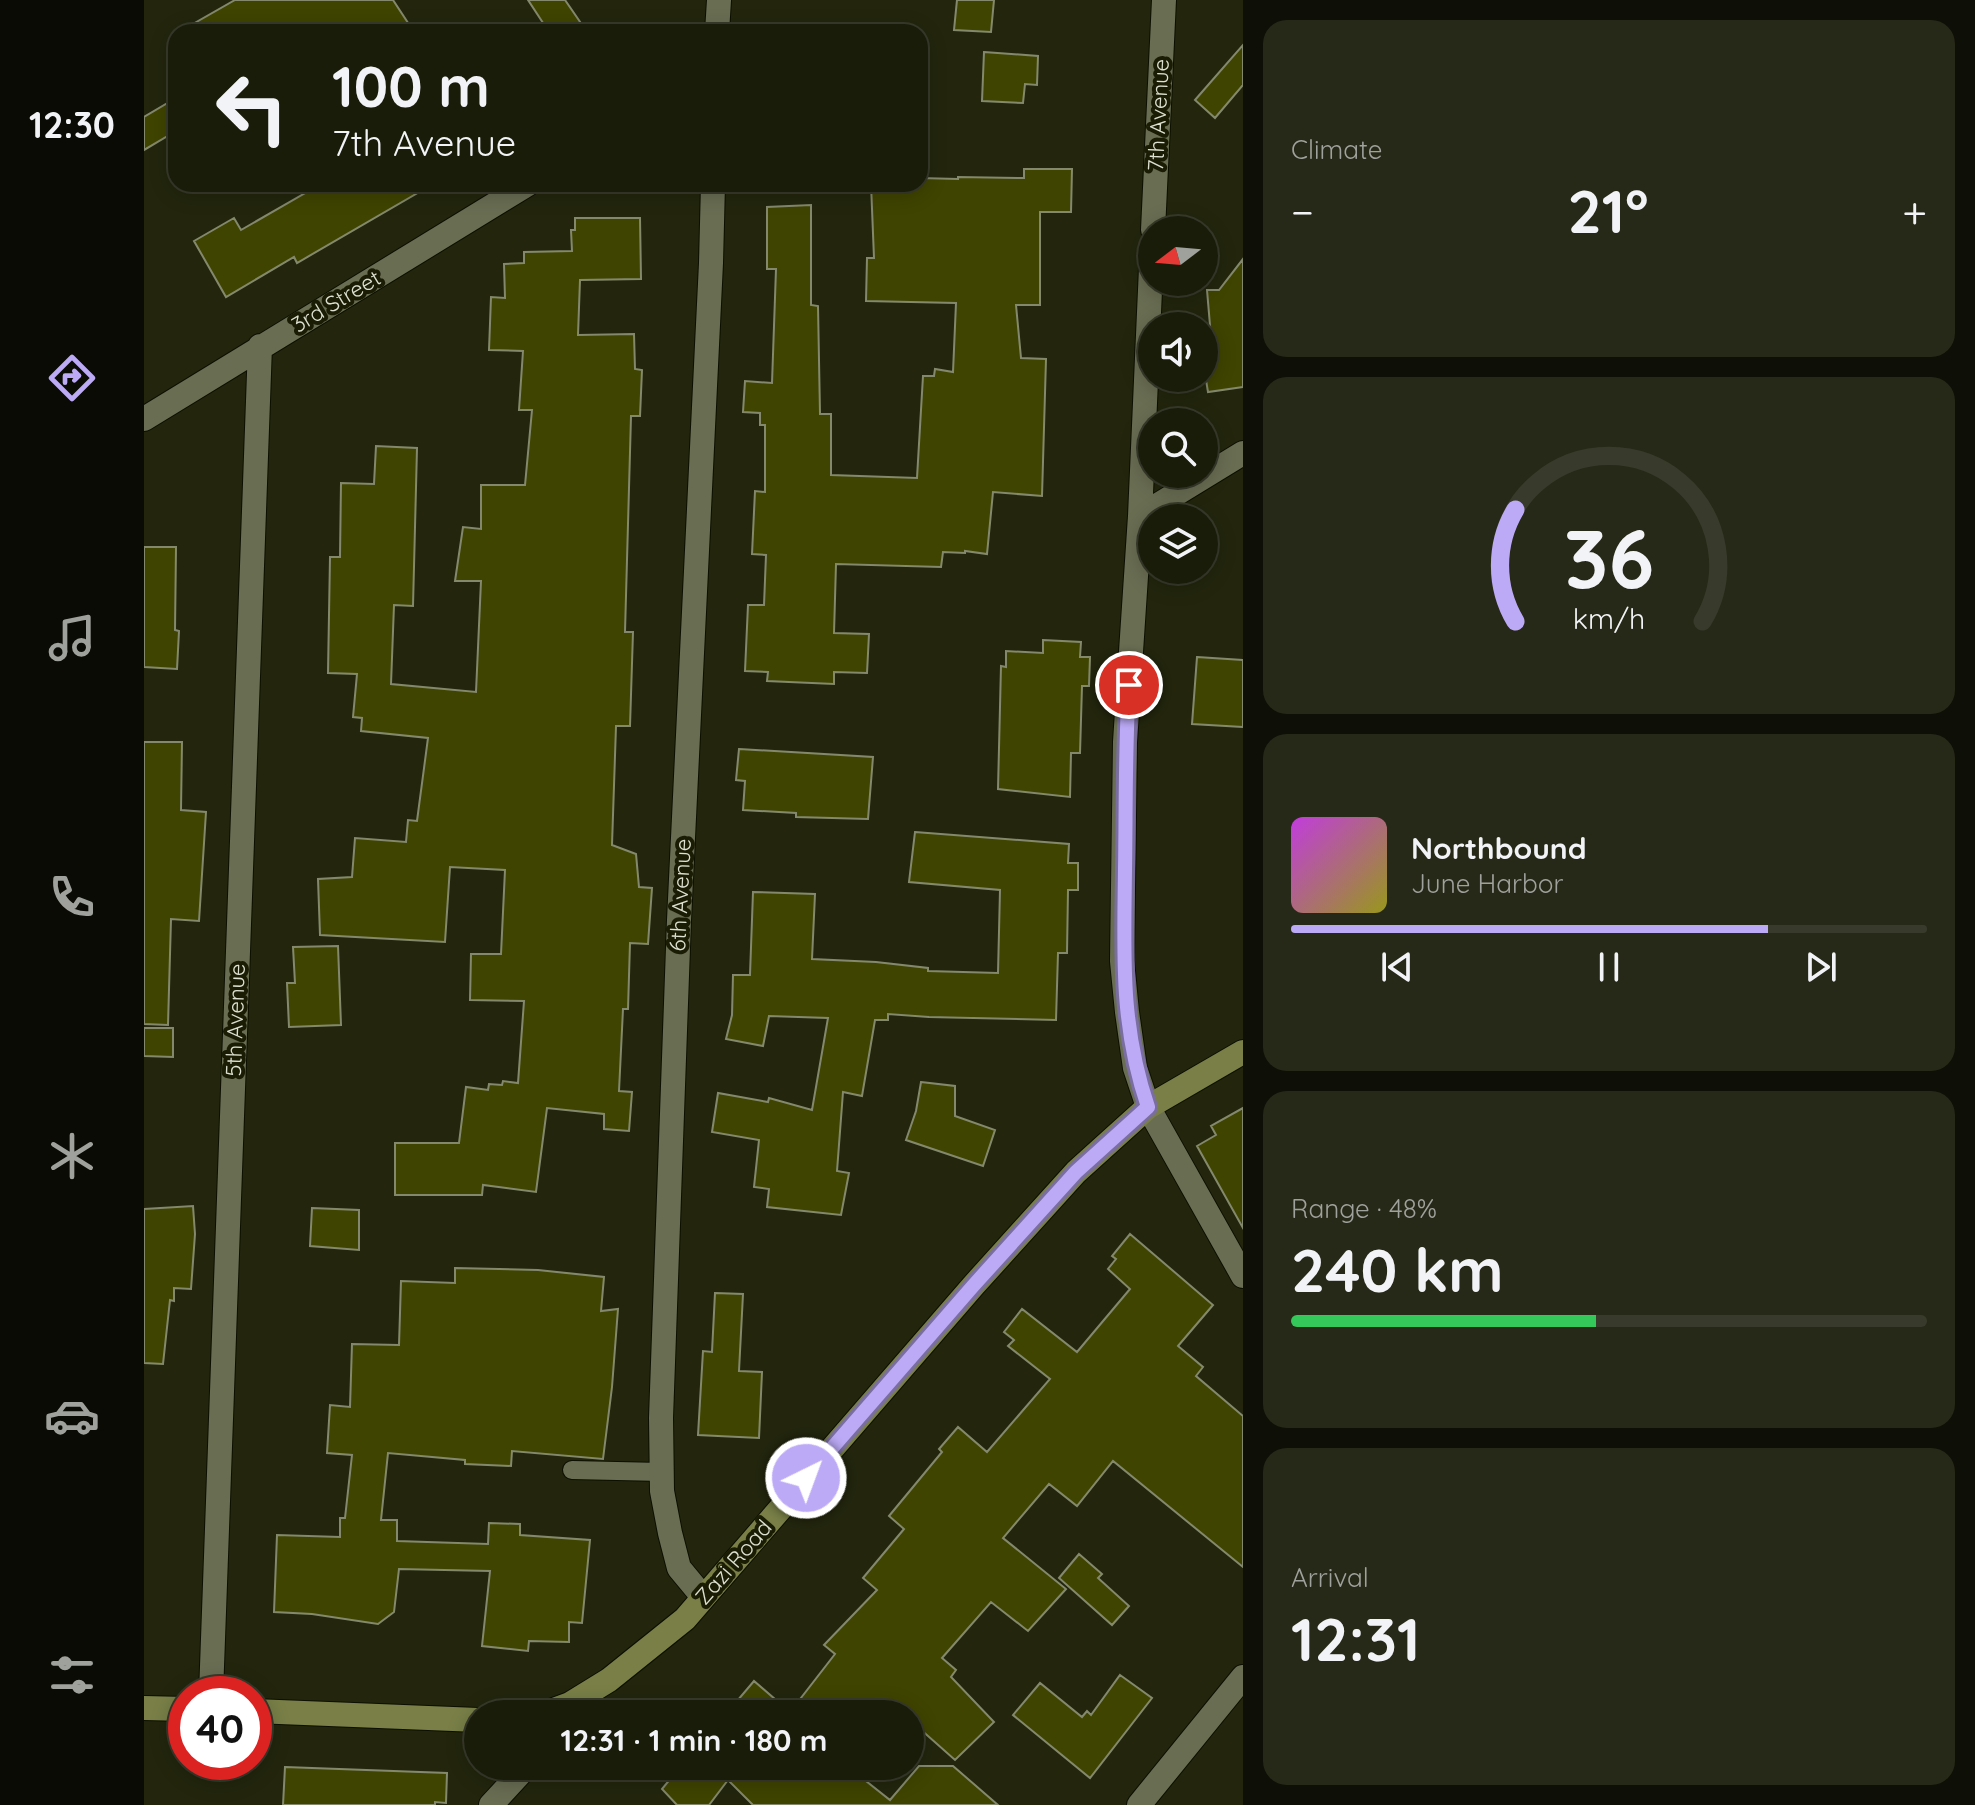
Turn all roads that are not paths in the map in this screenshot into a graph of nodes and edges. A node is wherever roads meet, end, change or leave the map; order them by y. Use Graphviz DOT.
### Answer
graph roads {
  1 [pos="719,0"];
  2 [pos="1164,0"];
  3 [pos="718,24"];
  4 [pos="515,192"];
  5 [pos="713,192"];
  6 [pos="1154,216"];
  7 [pos="1150,296"];
  8 [pos="260,346"];
  9 [pos="144,419"];
  10 [pos="1243,453"];
  11 [pos="1141,504"];
  12 [pos="1160,504"];
  13 [pos="1138,546"];
  14 [pos="1243,1052"];
  15 [pos="1148,1107"];
  16 [pos="1243,1276"];
  17 [pos="572,1470"];
  18 [pos="662,1472"];
  19 [pos="703,1597"];
  20 [pos="212,1676"];
  21 [pos="1243,1677"];
  22 [pos="576,1700"];
  23 [pos="144,1708"];
  24 [pos="168,1709"];
  25 [pos="272,1712"];
  26 [pos="464,1719"];
  27 [pos="514,1780"];
  28 [pos="491,1805"];
  29 [pos="1139,1805"];
  1 -- 3 [label="street"];
  2 -- 6 [label="street, 7th Avenue"];
  4 -- 8 [label="street, 3rd Street"];
  5 -- 18 [label="street, 6th Avenue"];
  7 -- 11 [label="street"];
  8 -- 9 [label="street, 3rd Street"];
  8 -- 20 [label="street, 5th Avenue"];
  10 -- 12 [label="street"];
  13 -- 15 [label="street"];
  14 -- 15 [label="street, Zazi Road"];
  15 -- 16 [label="street"];
  15 -- 19 [label="street, Zazi Road"];
  17 -- 18 [label="lane"];
  18 -- 19 [label="street, 6th Avenue"];
  19 -- 22 [label="street, Zazi Road"];
  21 -- 29 [label="street"];
  23 -- 24 [label="street"];
  25 -- 26 [label="street"];
  27 -- 28 [label="street"];
}
